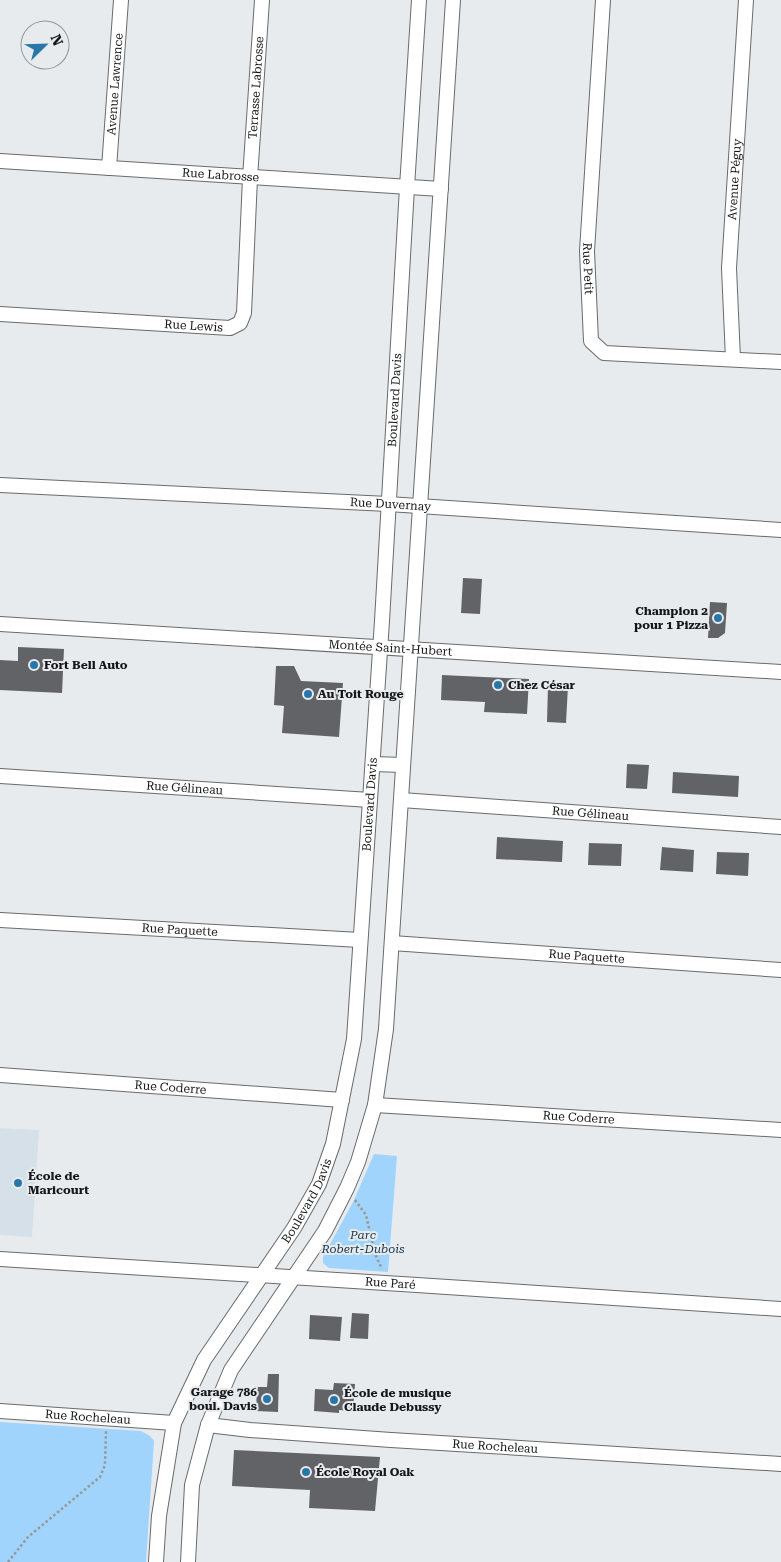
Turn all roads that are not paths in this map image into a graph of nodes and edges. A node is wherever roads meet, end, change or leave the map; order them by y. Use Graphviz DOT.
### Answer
graph roads {
  1 [pos="121,0"];
  2 [pos="262,0"];
  3 [pos="419,0"];
  4 [pos="453,0"];
  5 [pos="604,0"];
  6 [pos="746,0"];
  7 [pos="0,161"];
  8 [pos="109,168"];
  9 [pos="250,178"];
  10 [pos="407,187"];
  11 [pos="441,189"];
  12 [pos="0,314"];
  13 [pos="733,360"];
  14 [pos="781,362"];
  15 [pos="0,485"];
  16 [pos="388,504"];
  17 [pos="421,506"];
  18 [pos="781,530"];
  19 [pos="0,624"];
  20 [pos="380,647"];
  21 [pos="411,648"];
  22 [pos="781,672"];
  23 [pos="373,764"];
  24 [pos="403,765"];
  25 [pos="0,776"];
  26 [pos="370,800"];
  27 [pos="401,800"];
  28 [pos="781,827"];
  29 [pos="0,920"];
  30 [pos="360,940"];
  31 [pos="392,943"];
  32 [pos="781,970"];
  33 [pos="0,1075"];
  34 [pos="342,1100"];
  35 [pos="375,1105"];
  36 [pos="781,1130"];
  37 [pos="0,1259"];
  38 [pos="262,1274"];
  39 [pos="293,1277"];
  40 [pos="781,1309"];
  41 [pos="0,1411"];
  42 [pos="174,1423"];
  43 [pos="208,1425"];
  44 [pos="781,1464"];
  45 [pos="156,1562"];
  46 [pos="188,1562"];
  1 -- 8 [label="street, Avenue Lawrence"];
  2 -- 9 [label="street, Terrasse Labrosse"];
  3 -- 10 [label="street, Boulevard Davis"];
  4 -- 11 [label="street"];
  5 -- 13 [label="street, Rue Petit"];
  6 -- 13 [label="street, Avenue Péguy"];
  7 -- 8 [label="street, Rue Labrosse"];
  8 -- 9 [label="street, Rue Labrosse"];
  9 -- 10 [label="street, Rue Labrosse"];
  9 -- 12 [label="street, Rue Lewis"];
  10 -- 11 [label="street, Rue Labrosse"];
  10 -- 16 [label="street, Boulevard Davis"];
  11 -- 17 [label="street"];
  13 -- 14 [label="street, Rue Petit"];
  15 -- 16 [label="street, Rue Duvernay"];
  16 -- 17 [label="street, Rue Duvernay"];
  16 -- 20 [label="street, Boulevard Davis"];
  17 -- 18 [label="street, Rue Duvernay"];
  17 -- 21 [label="street"];
  19 -- 20 [label="street, Montée Saint-Hubert"];
  20 -- 21 [label="street, Montée Saint-Hubert"];
  20 -- 23 [label="street, Boulevard Davis"];
  21 -- 22 [label="street, Montée Saint-Hubert"];
  21 -- 24 [label="street"];
  23 -- 24 [label="street"];
  23 -- 26 [label="street, Boulevard Davis"];
  24 -- 27 [label="street"];
  25 -- 26 [label="street, Rue Gélineau"];
  26 -- 30 [label="street, Boulevard Davis"];
  27 -- 28 [label="street, Rue Gélineau"];
  27 -- 31 [label="street"];
  29 -- 30 [label="street, Rue Paquette"];
  30 -- 34 [label="street, Boulevard Davis"];
  31 -- 32 [label="street, Rue Paquette"];
  31 -- 35 [label="street"];
  33 -- 34 [label="street, Rue Coderre"];
  34 -- 38 [label="street, Boulevard Davis"];
  35 -- 36 [label="street, Rue Coderre"];
  35 -- 39 [label="street"];
  37 -- 38 [label="street, Rue Paré"];
  38 -- 39 [label="street, Rue Paré"];
  38 -- 42 [label="street, Boulevard Davis"];
  39 -- 40 [label="street, Rue Paré"];
  39 -- 43 [label="street"];
  41 -- 42 [label="street, Rue Rocheleau"];
  42 -- 45 [label="street, Boulevard Davis"];
  43 -- 44 [label="street, Rue Rocheleau"];
  43 -- 46 [label="street"];
}
